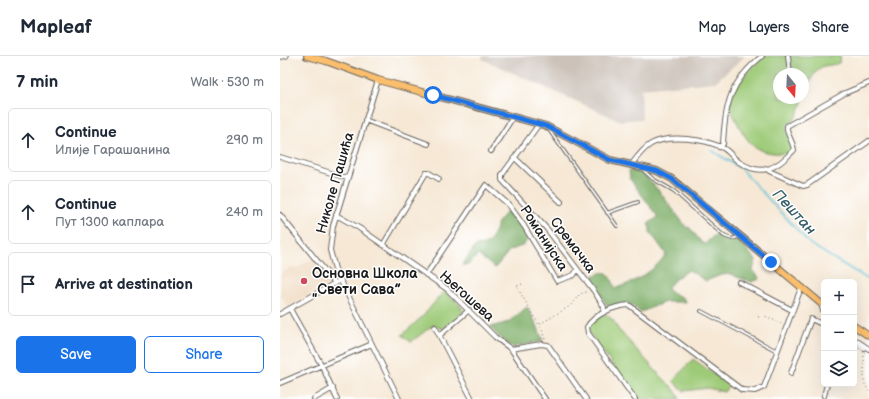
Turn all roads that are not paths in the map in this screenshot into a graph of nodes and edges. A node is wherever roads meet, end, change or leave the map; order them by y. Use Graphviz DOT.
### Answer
graph roads {
  1 [pos="286,56"];
  2 [pos="307,56"];
  3 [pos="762,56"];
  4 [pos="788,56"];
  5 [pos="280,57"];
  6 [pos="789,68"];
  7 [pos="378,80"];
  8 [pos="869,83"];
  9 [pos="513,117"];
  10 [pos="365,120"];
  11 [pos="539,124"];
  12 [pos="547,127"];
  13 [pos="869,141"];
  14 [pos="428,144"];
  15 [pos="719,147"];
  16 [pos="491,151"];
  17 [pos="280,156"];
  18 [pos="515,158"];
  19 [pos="632,164"];
  20 [pos="641,167"];
  21 [pos="769,170"];
  22 [pos="347,178"];
  23 [pos="439,179"];
  24 [pos="561,202"];
  25 [pos="638,202"];
  26 [pos="607,213"];
  27 [pos="280,215"];
  28 [pos="336,215"];
  29 [pos="617,226"];
  30 [pos="739,236"];
  31 [pos="383,245"];
  32 [pos="577,270"];
  33 [pos="426,275"];
  34 [pos="340,280"];
  35 [pos="739,282"];
  36 [pos="335,283"];
  37 [pos="801,288"];
  38 [pos="821,304"];
  39 [pos="604,307"];
  40 [pos="290,309"];
  41 [pos="469,310"];
  42 [pos="608,310"];
  43 [pos="792,310"];
  44 [pos="701,311"];
  45 [pos="603,313"];
  46 [pos="280,314"];
  47 [pos="821,324"];
  48 [pos="435,327"];
  49 [pos="857,328"];
  50 [pos="440,335"];
  51 [pos="869,336"];
  52 [pos="857,341"];
  53 [pos="372,344"];
  54 [pos="857,345"];
  55 [pos="511,349"];
  56 [pos="864,349"];
  57 [pos="869,349"];
  58 [pos="777,351"];
  59 [pos="322,366"];
  60 [pos="791,373"];
  61 [pos="280,383"];
  62 [pos="826,387"];
  63 [pos="333,388"];
  64 [pos="824,396"];
  65 [pos="314,399"];
  66 [pos="337,399"];
  67 [pos="399,399"];
  68 [pos="472,399"];
  69 [pos="545,399"];
  70 [pos="586,399"];
  71 [pos="635,399"];
  1 -- 5 [label="street"];
  2 -- 7 [label="main road"];
  3 -- 15 [label="street"];
  4 -- 6 [label="street"];
  7 -- 9 [label="main road"];
  7 -- 10 [label="street, Николе Пашића"];
  8 -- 21 [label="street"];
  9 -- 11 [label="main road"];
  9 -- 16 [label="street"];
  10 -- 14 [label="street"];
  10 -- 22 [label="street, Николе Пашића"];
  11 -- 12 [label="main road"];
  11 -- 18 [label="street, Сремачка"];
  12 -- 19 [label="main road"];
  12 -- 26 [label="lane"];
  13 -- 21 [label="street"];
  15 -- 19 [label="street"];
  15 -- 21 [label="street"];
  17 -- 22 [label="street"];
  18 -- 24 [label="street"];
  18 -- 32 [label="street, Сремачка"];
  19 -- 20 [label="main road"];
  20 -- 30 [label="main road"];
  20 -- 30 [label="lane"];
  22 -- 28 [label="street, Николе Пашића"];
  23 -- 31 [label="street"];
  25 -- 26 [label="lane"];
  26 -- 29 [label="lane"];
  27 -- 36 [label="street"];
  28 -- 31 [label="street, Његошева"];
  28 -- 34 [label="street, Николе Пашића"];
  30 -- 37 [label="main road"];
  31 -- 33 [label="street, Његошева"];
  32 -- 33 [label="street, Романијска"];
  32 -- 39 [label="street, Сремачка"];
  33 -- 41 [label="street, Његошева"];
  34 -- 36 [label="street"];
  34 -- 53 [label="street, Николе Пашића"];
  35 -- 43 [label="street"];
  36 -- 40 [label="street"];
  37 -- 38 [label="main road"];
  37 -- 43 [label="street"];
  39 -- 42 [label="street, Сремачка"];
  39 -- 45 [label="street"];
  40 -- 46 [label="street"];
  40 -- 59 [label="street"];
  41 -- 50 [label="street"];
  41 -- 55 [label="street, Његошева"];
  42 -- 45 [label="street"];
  42 -- 58 [label="street"];
  43 -- 58 [label="street"];
  44 -- 58 [label="lane"];
  45 -- 71 [label="street"];
  47 -- 60 [label="street"];
  48 -- 50 [label="street"];
  49 -- 51 [label="main road"];
  50 -- 68 [label="street"];
  52 -- 57 [label="street"];
  53 -- 59 [label="street"];
  53 -- 67 [label="street, Николе Пашића"];
  54 -- 56 [label="lane"];
  55 -- 69 [label="street, Његошева"];
  55 -- 70 [label="street"];
  59 -- 61 [label="street"];
  59 -- 63 [label="street"];
  62 -- 64 [label="street"];
  63 -- 65 [label="street"];
  63 -- 66 [label="street"];
}
